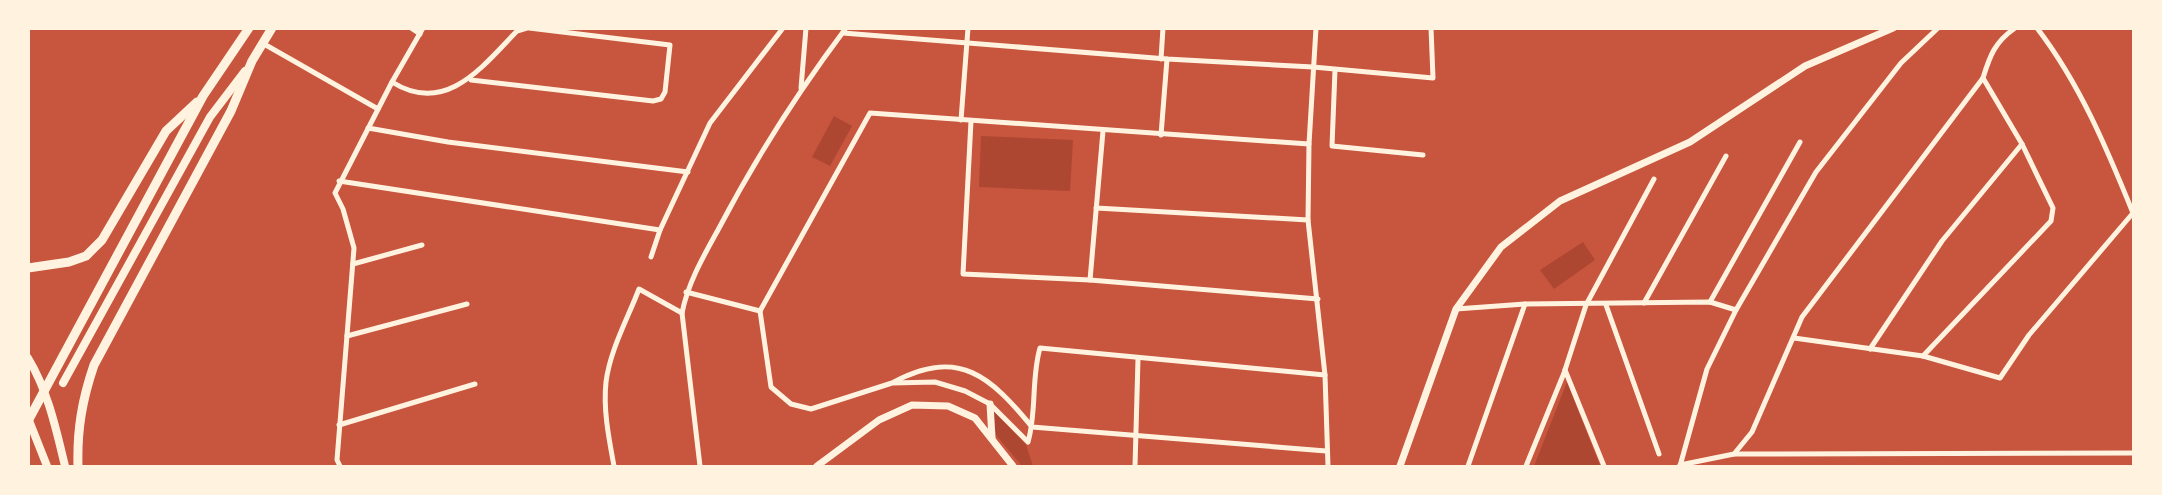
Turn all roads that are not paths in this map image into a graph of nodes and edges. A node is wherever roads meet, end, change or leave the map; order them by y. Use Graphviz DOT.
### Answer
graph roads {
  1 [pos="249,28"];
  2 [pos="272,28"];
  3 [pos="411,28"];
  4 [pos="528,28"];
  5 [pos="783,28"];
  6 [pos="806,28"];
  7 [pos="968,28"];
  8 [pos="1163,28"];
  9 [pos="1317,28"];
  10 [pos="1431,28"];
  11 [pos="1893,28"];
  12 [pos="1938,28"];
  13 [pos="2015,28"];
  14 [pos="2037,28"];
  15 [pos="556,30"];
  16 [pos="422,31"];
  17 [pos="844,31"];
  18 [pos="967,42"];
  19 [pos="264,44"];
  20 [pos="1164,59"];
  21 [pos="252,61"];
  22 [pos="1313,67"];
  23 [pos="1335,70"];
  24 [pos="1983,78"];
  25 [pos="471,80"];
  26 [pos="392,82"];
  27 [pos="801,90"];
  28 [pos="203,96"];
  29 [pos="378,109"];
  30 [pos="961,120"];
  31 [pos="971,121"];
  32 [pos="368,128"];
  33 [pos="1103,131"];
  34 [pos="1161,135"];
  35 [pos="1800,142"];
  36 [pos="1309,144"];
  37 [pos="2022,144"];
  38 [pos="1423,155"];
  39 [pos="1726,156"];
  40 [pos="688,172"];
  41 [pos="1654,180"];
  42 [pos="339,181"];
  43 [pos="1096,208"];
  44 [pos="1308,220"];
  45 [pos="660,230"];
  46 [pos="422,245"];
  47 [pos="651,257"];
  48 [pos="353,264"];
  49 [pos="28,268"];
  50 [pos="1090,279"];
  51 [pos="686,292"];
  52 [pos="1318,299"];
  53 [pos="1710,302"];
  54 [pos="1644,303"];
  55 [pos="467,304"];
  56 [pos="1525,304"];
  57 [pos="1586,305"];
  58 [pos="1606,305"];
  59 [pos="1456,309"];
  60 [pos="760,310"];
  61 [pos="1736,310"];
  62 [pos="682,313"];
  63 [pos="347,336"];
  64 [pos="1794,338"];
  65 [pos="1870,349"];
  66 [pos="1923,356"];
  67 [pos="28,358"];
  68 [pos="1138,358"];
  69 [pos="1565,370"];
  70 [pos="1325,375"];
  71 [pos="63,383"];
  72 [pos="892,383"];
  73 [pos="475,384"];
  74 [pos="990,404"];
  75 [pos="28,420"];
  76 [pos="339,425"];
  77 [pos="1032,427"];
  78 [pos="1136,436"];
  79 [pos="992,438"];
  80 [pos="1326,450"];
  81 [pos="2133,453"];
  82 [pos="1659,454"];
  83 [pos="1734,454"];
  84 [pos="47,466"];
  85 [pos="65,466"];
  86 [pos="78,466"];
  87 [pos="340,466"];
  88 [pos="614,466"];
  89 [pos="699,466"];
  90 [pos="817,466"];
  91 [pos="1013,466"];
  92 [pos="1135,466"];
  93 [pos="1328,466"];
  94 [pos="1400,466"];
  95 [pos="1468,466"];
  96 [pos="1526,466"];
  97 [pos="1604,466"];
  98 [pos="1680,466"];
  1 -- 28 [label="main road"];
  2 -- 19 [label="main road"];
  3 -- 16 [label="street"];
  4 -- 15 [label="street"];
  4 -- 25 [label="street"];
  5 -- 40 [label="street"];
  6 -- 27 [label="street"];
  7 -- 18 [label="street"];
  8 -- 20 [label="street"];
  9 -- 22 [label="street"];
  10 -- 23 [label="street"];
  11 -- 59 [label="street"];
  12 -- 61 [label="street"];
  13 -- 24 [label="street"];
  14 -- 66 [label="street"];
  15 -- 25 [label="street"];
  16 -- 26 [label="street"];
  17 -- 18 [label="street"];
  17 -- 27 [label="street"];
  18 -- 20 [label="street"];
  18 -- 30 [label="street"];
  19 -- 21 [label="main road"];
  19 -- 29 [label="street"];
  20 -- 22 [label="street"];
  20 -- 34 [label="street"];
  21 -- 71 [label="main road"];
  21 -- 86 [label="main road"];
  22 -- 23 [label="street"];
  22 -- 36 [label="street"];
  23 -- 38 [label="street"];
  24 -- 37 [label="street"];
  24 -- 64 [label="street"];
  25 -- 26 [label="street"];
  26 -- 29 [label="street"];
  27 -- 51 [label="street"];
  28 -- 49 [label="main road"];
  28 -- 75 [label="main road"];
  29 -- 32 [label="street"];
  30 -- 31 [label="street"];
  30 -- 60 [label="street"];
  31 -- 33 [label="street"];
  31 -- 50 [label="street"];
  32 -- 40 [label="street"];
  32 -- 42 [label="street"];
  33 -- 34 [label="street"];
  33 -- 43 [label="street"];
  34 -- 36 [label="street"];
  35 -- 53 [label="street"];
  36 -- 44 [label="street"];
  37 -- 65 [label="street"];
  37 -- 66 [label="street"];
  39 -- 54 [label="street"];
  40 -- 45 [label="street"];
  41 -- 57 [label="street"];
  42 -- 45 [label="street"];
  42 -- 48 [label="street"];
  43 -- 44 [label="street"];
  43 -- 50 [label="street"];
  44 -- 52 [label="street"];
  45 -- 47 [label="street"];
  46 -- 48 [label="street"];
  48 -- 63 [label="street"];
  50 -- 52 [label="street"];
  51 -- 60 [label="street"];
  51 -- 62 [label="street"];
  52 -- 70 [label="street"];
  53 -- 54 [label="street"];
  53 -- 61 [label="street"];
  54 -- 58 [label="street"];
  55 -- 63 [label="street"];
  56 -- 57 [label="street"];
  56 -- 59 [label="street"];
  56 -- 95 [label="street"];
  57 -- 58 [label="street"];
  57 -- 69 [label="street"];
  58 -- 82 [label="street"];
  59 -- 94 [label="street"];
  60 -- 72 [label="street"];
  61 -- 98 [label="street"];
  62 -- 88 [label="street"];
  62 -- 89 [label="street"];
  63 -- 76 [label="street"];
  64 -- 65 [label="street"];
  64 -- 83 [label="street"];
  65 -- 66 [label="street"];
  67 -- 85 [label="main road"];
  68 -- 70 [label="street"];
  68 -- 77 [label="street"];
  68 -- 78 [label="street"];
  69 -- 96 [label="street"];
  69 -- 97 [label="street"];
  70 -- 80 [label="street"];
  72 -- 74 [label="street"];
  72 -- 77 [label="street"];
  73 -- 76 [label="street"];
  74 -- 77 [label="street"];
  74 -- 79 [label="street"];
  75 -- 84 [label="main road"];
  76 -- 87 [label="street"];
  77 -- 78 [label="street"];
  78 -- 80 [label="street"];
  78 -- 92 [label="street"];
  79 -- 90 [label="street"];
  79 -- 91 [label="street"];
  80 -- 93 [label="street"];
  81 -- 83 [label="street"];
  83 -- 98 [label="street"];
}
